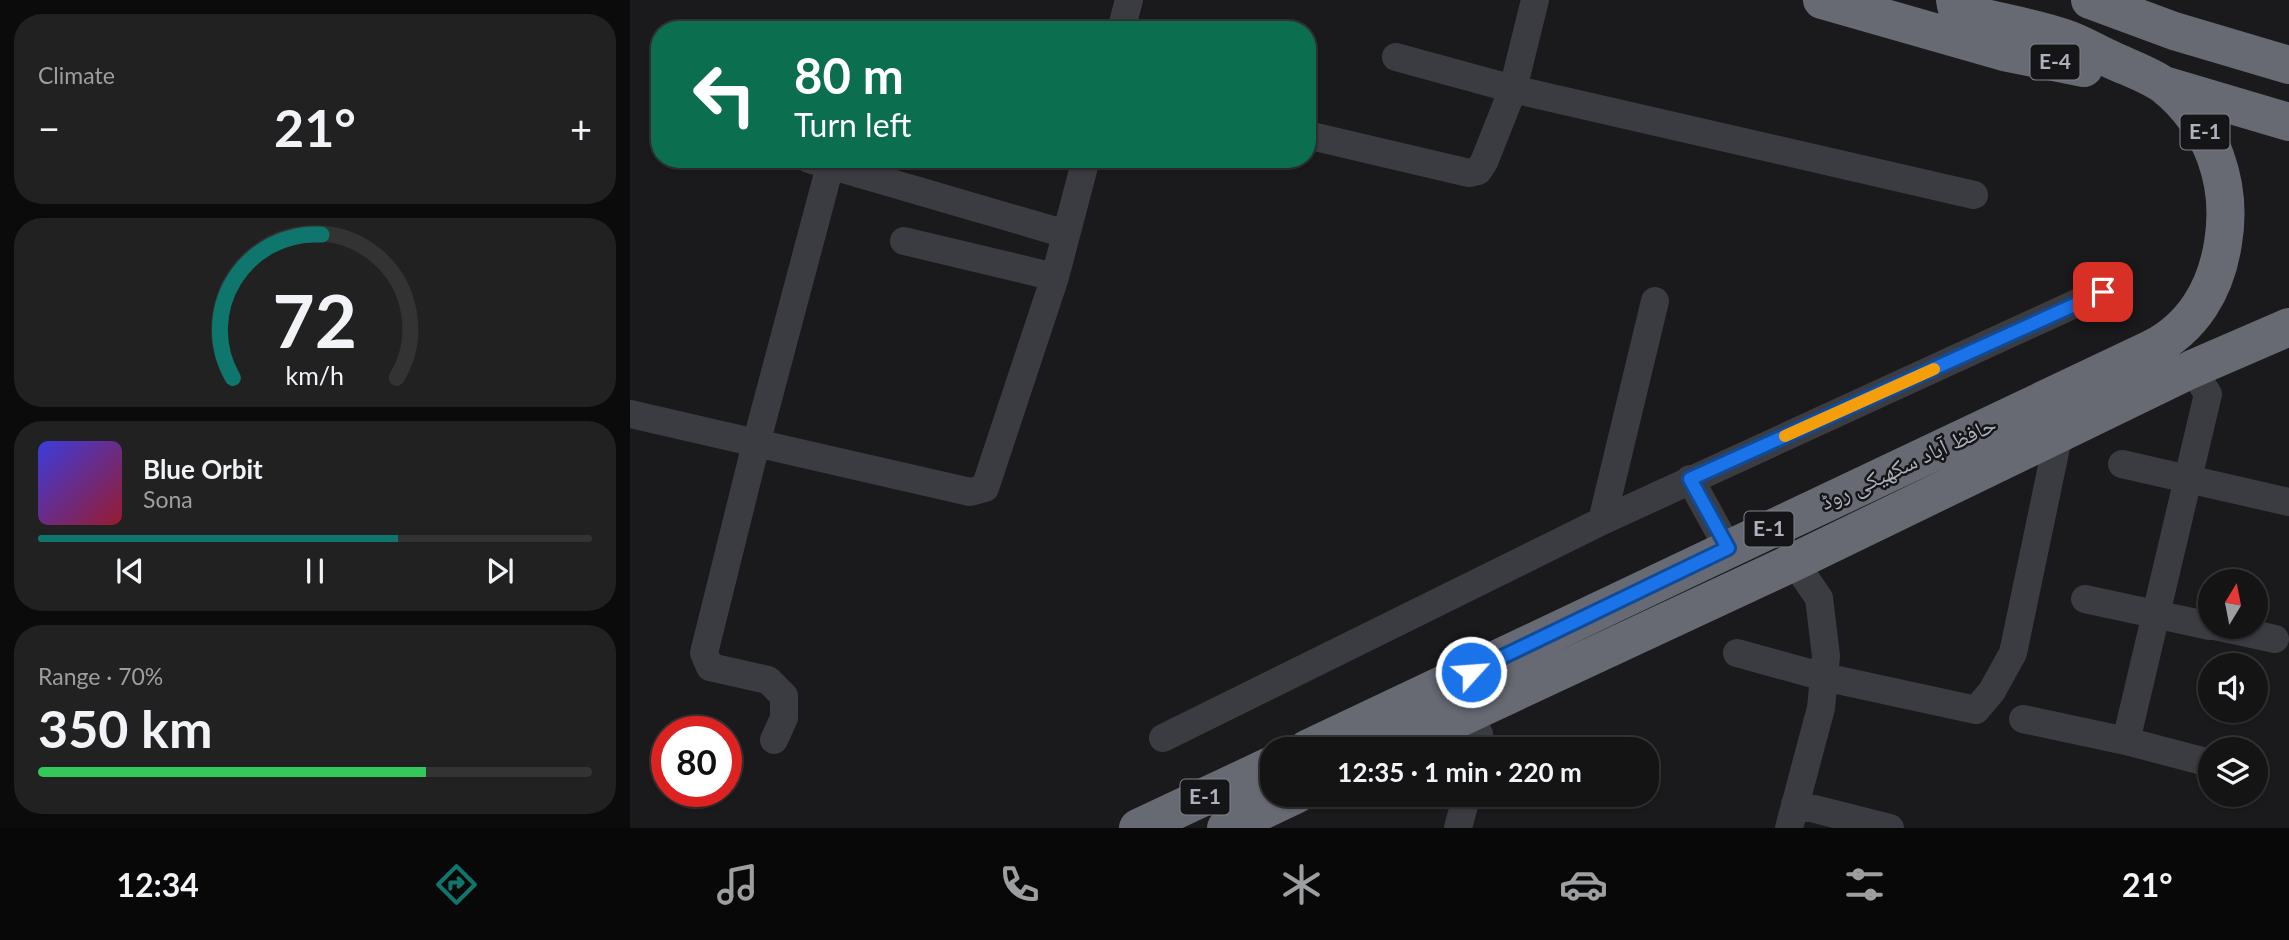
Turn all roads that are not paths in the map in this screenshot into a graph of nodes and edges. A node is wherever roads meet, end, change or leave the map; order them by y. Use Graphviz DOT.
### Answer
graph roads {
  1 [pos="1129,0"];
  2 [pos="1535,0"];
  3 [pos="1822,0"];
  4 [pos="1955,0"];
  5 [pos="2006,0"];
  6 [pos="2091,0"];
  7 [pos="1123,21"];
  8 [pos="2174,31"];
  9 [pos="1396,57"];
  10 [pos="2289,65"];
  11 [pos="2163,84"];
  12 [pos="1513,89"];
  13 [pos="2289,122"];
  14 [pos="1316,137"];
  15 [pos="819,168"];
  16 [pos="841,168"];
  17 [pos="1084,168"];
  18 [pos="1974,195"];
  19 [pos="1066,233"];
  20 [pos="904,241"];
  21 [pos="1055,277"];
  22 [pos="2103,292"];
  23 [pos="1655,302"];
  24 [pos="2289,327"];
  25 [pos="2192,369"];
  26 [pos="630,414"];
  27 [pos="2059,433"];
  28 [pos="756,444"];
  29 [pos="2122,464"];
  30 [pos="2188,479"];
  31 [pos="1692,483"];
  32 [pos="2289,502"];
  33 [pos="1602,521"];
  34 [pos="1720,535"];
  35 [pos="1794,562"];
  36 [pos="2085,599"];
  37 [pos="2156,614"];
  38 [pos="2198,623"];
  39 [pos="2268,638"];
  40 [pos="2275,639"];
  41 [pos="1737,653"];
  42 [pos="1824,677"];
  43 [pos="2023,719"];
  44 [pos="1473,731"];
  45 [pos="1330,737"];
  46 [pos="1446,737"];
  47 [pos="1163,738"];
  48 [pos="774,740"];
  49 [pos="2126,741"];
  50 [pos="2198,760"];
  51 [pos="1260,771"];
  52 [pos="1270,807"];
  53 [pos="1464,807"];
  54 [pos="1792,816"];
  55 [pos="1138,828"];
  56 [pos="1226,828"];
  57 [pos="1458,828"];
  58 [pos="1890,828"];
  1 -- 7 [label="street"];
  2 -- 12 [label="street"];
  3 -- 11 [label="highway, E-4"];
  4 -- 11 [label="highway, E-4"];
  5 -- 8 [label="highway, E-4"];
  6 -- 8 [label="highway, E-4"];
  8 -- 10 [label="highway, E-4"];
  9 -- 12 [label="street"];
  11 -- 13 [label="highway, E-4"];
  11 -- 34 [label="highway, حافظ آباد سکھیکی روڈ / E-1"];
  12 -- 14 [label="street"];
  12 -- 18 [label="street"];
  15 -- 28 [label="street"];
  16 -- 19 [label="street"];
  17 -- 19 [label="street"];
  19 -- 21 [label="street"];
  20 -- 21 [label="street"];
  21 -- 28 [label="street"];
  22 -- 31 [label="street"];
  23 -- 33 [label="street"];
  24 -- 25 [label="highway, حافظ آباد سکھیکی روڈ / E-1"];
  25 -- 27 [label="highway, حافظ آباد سکھیکی روڈ / E-1"];
  25 -- 30 [label="street"];
  26 -- 28 [label="street"];
  27 -- 35 [label="highway, حافظ آباد سکھیکی روڈ / E-1"];
  27 -- 42 [label="street"];
  28 -- 48 [label="street"];
  29 -- 30 [label="street"];
  30 -- 32 [label="street"];
  30 -- 37 [label="street"];
  31 -- 33 [label="street"];
  31 -- 34 [label="street"];
  33 -- 47 [label="street"];
  34 -- 45 [label="highway, حافظ آباد سکھیکی روڈ / E-1"];
  35 -- 42 [label="street"];
  35 -- 44 [label="highway, حافظ آباد سکھیکی روڈ / E-1"];
  36 -- 37 [label="street"];
  37 -- 38 [label="street"];
  37 -- 49 [label="street"];
  39 -- 40 [label="street"];
  41 -- 42 [label="street"];
  42 -- 54 [label="street"];
  43 -- 49 [label="street"];
  44 -- 46 [label="highway, حافظ آباد سکھیکی روڈ / E-1"];
  49 -- 50 [label="street"];
  51 -- 55 [label="highway, E-1"];
  52 -- 56 [label="highway, E-1"];
  53 -- 57 [label="street"];
  54 -- 58 [label="street"];
}
